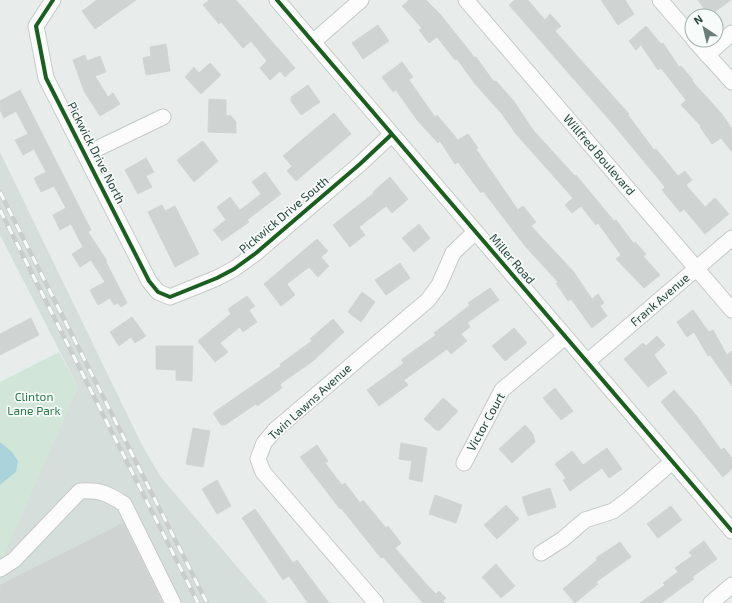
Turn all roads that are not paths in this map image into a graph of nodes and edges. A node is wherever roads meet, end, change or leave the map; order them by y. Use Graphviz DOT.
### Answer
graph roads {
  1 [pos="53,0"];
  2 [pos="277,0"];
  3 [pos="361,0"];
  4 [pos="466,0"];
  5 [pos="660,0"];
  6 [pos="684,28"];
  7 [pos="732,34"];
  8 [pos="313,42"];
  9 [pos="701,48"];
  10 [pos="707,55"];
  11 [pos="732,82"];
  12 [pos="163,116"];
  13 [pos="392,134"];
  14 [pos="86,154"];
  15 [pos="475,232"];
  16 [pos="732,238"];
  17 [pos="696,269"];
  18 [pos="177,294"];
  19 [pos="732,310"];
  20 [pos="565,337"];
  21 [pos="587,362"];
  22 [pos="672,462"];
  23 [pos="464,463"];
  24 [pos="732,531"];
  25 [pos="541,553"];
  26 [pos="0,569"];
  27 [pos="732,585"];
  28 [pos="173,603"];
  29 [pos="376,603"];
  30 [pos="711,603"];
  1 -- 14 [label="street, Pickwick Drive North"];
  2 -- 8 [label="street, Miller Road"];
  3 -- 8 [label="street"];
  4 -- 17 [label="street, Willfred Boulevard"];
  5 -- 6 [label="street"];
  7 -- 10 [label="street"];
  8 -- 13 [label="street, Miller Road"];
  9 -- 10 [label="street"];
  10 -- 11 [label="street"];
  12 -- 14 [label="street"];
  13 -- 15 [label="street, Miller Road"];
  13 -- 18 [label="street, Pickwick Drive South"];
  14 -- 18 [label="street, Pickwick Drive North"];
  15 -- 20 [label="street, Miller Road"];
  15 -- 29 [label="street, Twin Lawns Avenue"];
  16 -- 17 [label="street, Frank Avenue"];
  17 -- 19 [label="street, Willfred Boulevard"];
  17 -- 21 [label="street, Frank Avenue"];
  20 -- 21 [label="street, Miller Road"];
  20 -- 23 [label="street, Victor Court"];
  21 -- 22 [label="street, Miller Road"];
  22 -- 24 [label="street, Miller Road"];
  22 -- 25 [label="street"];
  26 -- 28 [label="street"];
  27 -- 30 [label="street"];
}
